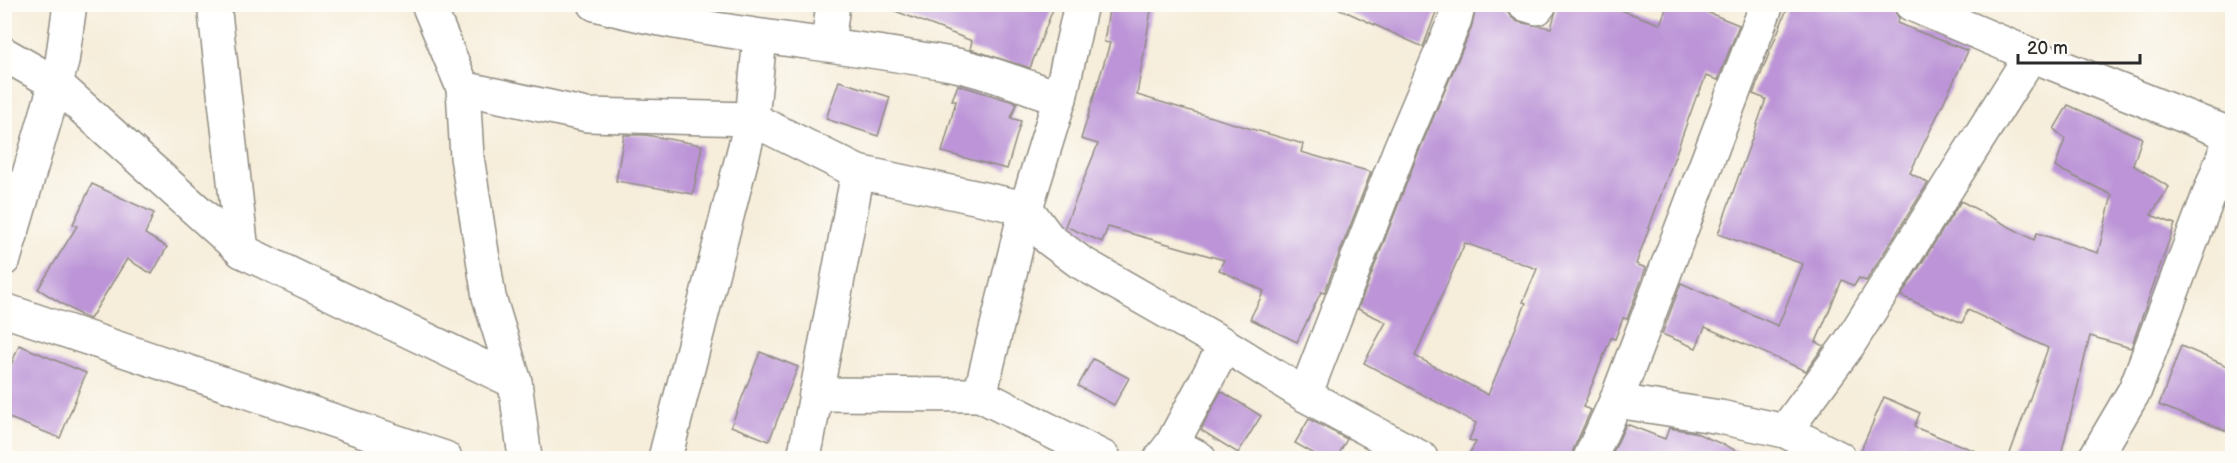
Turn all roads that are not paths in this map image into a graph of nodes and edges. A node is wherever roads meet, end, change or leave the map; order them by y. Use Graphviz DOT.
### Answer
graph roads {
  1 [pos="70,4"];
  2 [pos="214,4"];
  3 [pos="428,4"];
  4 [pos="595,4"];
  5 [pos="832,4"];
  6 [pos="1081,4"];
  7 [pos="1459,4"];
  8 [pos="1524,4"];
  9 [pos="1540,4"];
  10 [pos="1767,4"];
  11 [pos="1918,6"];
  12 [pos="760,37"];
  13 [pos="828,44"];
  14 [pos="4,54"];
  15 [pos="2031,55"];
  16 [pos="55,83"];
  17 [pos="463,88"];
  18 [pos="1060,98"];
  19 [pos="752,119"];
  20 [pos="2232,135"];
  21 [pos="858,172"];
  22 [pos="1026,208"];
  23 [pos="242,251"];
  24 [pos="4,259"];
  25 [pos="4,310"];
  26 [pos="1225,345"];
  27 [pos="515,382"];
  28 [pos="816,394"];
  29 [pos="980,395"];
  30 [pos="1305,395"];
  31 [pos="1616,401"];
  32 [pos="1785,431"];
  33 [pos="1177,454"];
  34 [pos="445,459"];
  35 [pos="525,459"];
  36 [pos="665,459"];
  37 [pos="804,459"];
  38 [pos="1104,459"];
  39 [pos="1421,459"];
  40 [pos="1590,459"];
  41 [pos="1839,459"];
  42 [pos="2095,459"];
  1 -- 16 [label="street"];
  2 -- 23 [label="street"];
  3 -- 17 [label="street"];
  4 -- 12 [label="street"];
  5 -- 13 [label="street"];
  6 -- 18 [label="street"];
  7 -- 30 [label="street"];
  8 -- 9 [label="street"];
  10 -- 31 [label="street"];
  11 -- 15 [label="street"];
  12 -- 13 [label="street"];
  12 -- 19 [label="street"];
  13 -- 18 [label="street"];
  14 -- 16 [label="street"];
  15 -- 20 [label="street"];
  15 -- 32 [label="street"];
  16 -- 23 [label="street"];
  16 -- 24 [label="street"];
  17 -- 19 [label="street"];
  17 -- 27 [label="street"];
  18 -- 22 [label="street"];
  19 -- 21 [label="street"];
  19 -- 36 [label="street"];
  20 -- 42 [label="street"];
  21 -- 22 [label="street"];
  21 -- 28 [label="street"];
  22 -- 26 [label="street"];
  22 -- 29 [label="street"];
  23 -- 27 [label="street"];
  25 -- 34 [label="street"];
  26 -- 30 [label="street"];
  26 -- 33 [label="street"];
  27 -- 35 [label="street"];
  28 -- 29 [label="street"];
  28 -- 37 [label="street"];
  29 -- 38 [label="street"];
  30 -- 39 [label="street"];
  31 -- 32 [label="street"];
  31 -- 40 [label="street"];
  32 -- 41 [label="street"];
}
